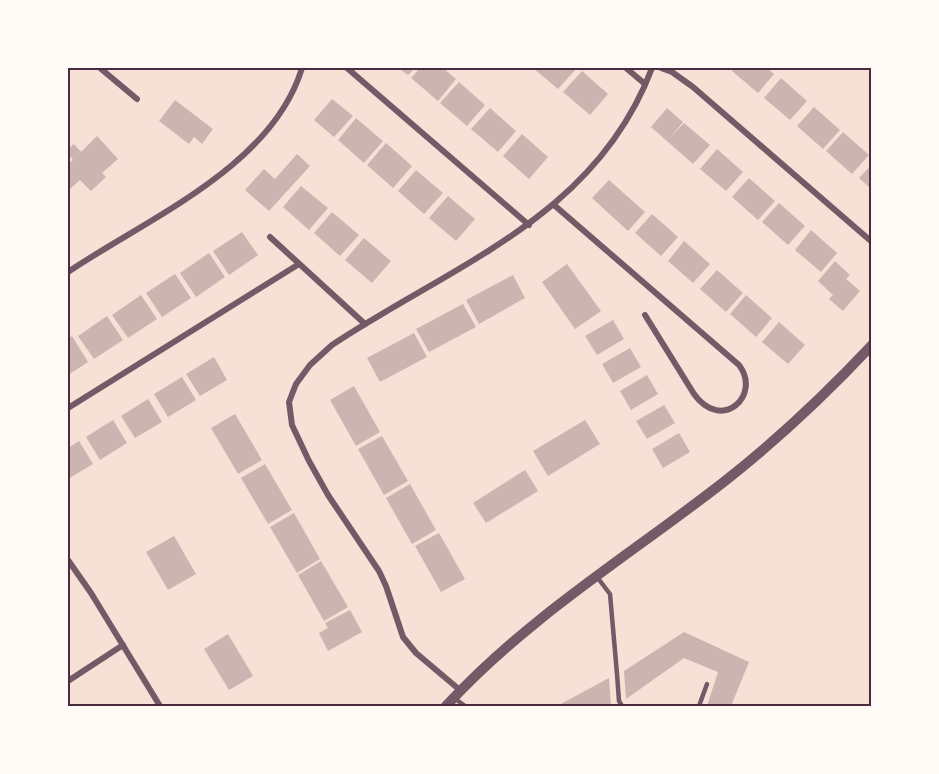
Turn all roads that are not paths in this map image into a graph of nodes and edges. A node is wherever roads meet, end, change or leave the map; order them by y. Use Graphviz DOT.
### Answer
graph roads {
  1 [pos="100,68"];
  2 [pos="302,68"];
  3 [pos="347,68"];
  4 [pos="626,68"];
  5 [pos="652,68"];
  6 [pos="661,68"];
  7 [pos="645,84"];
  8 [pos="137,99"];
  9 [pos="554,205"];
  10 [pos="529,225"];
  11 [pos="270,237"];
  12 [pos="872,242"];
  13 [pos="299,264"];
  14 [pos="68,272"];
  15 [pos="645,315"];
  16 [pos="365,324"];
  17 [pos="872,345"];
  18 [pos="68,408"];
  19 [pos="68,560"];
  20 [pos="596,575"];
  21 [pos="123,645"];
  22 [pos="68,681"];
  23 [pos="707,684"];
  24 [pos="458,694"];
  25 [pos="160,706"];
  26 [pos="446,706"];
  27 [pos="465,706"];
  28 [pos="622,706"];
  29 [pos="699,706"];
  1 -- 8 [label="street"];
  2 -- 14 [label="street"];
  3 -- 10 [label="street"];
  4 -- 7 [label="street"];
  5 -- 7 [label="street"];
  6 -- 12 [label="street"];
  7 -- 9 [label="street"];
  9 -- 10 [label="street"];
  9 -- 15 [label="street"];
  10 -- 16 [label="street"];
  11 -- 13 [label="street"];
  13 -- 16 [label="street"];
  13 -- 18 [label="street"];
  16 -- 24 [label="street"];
  17 -- 20 [label="street"];
  19 -- 21 [label="street"];
  20 -- 24 [label="street"];
  20 -- 28 [label="lane"];
  21 -- 22 [label="street"];
  21 -- 25 [label="street"];
  23 -- 29 [label="lane"];
  24 -- 26 [label="street"];
  24 -- 27 [label="lane"];
}
